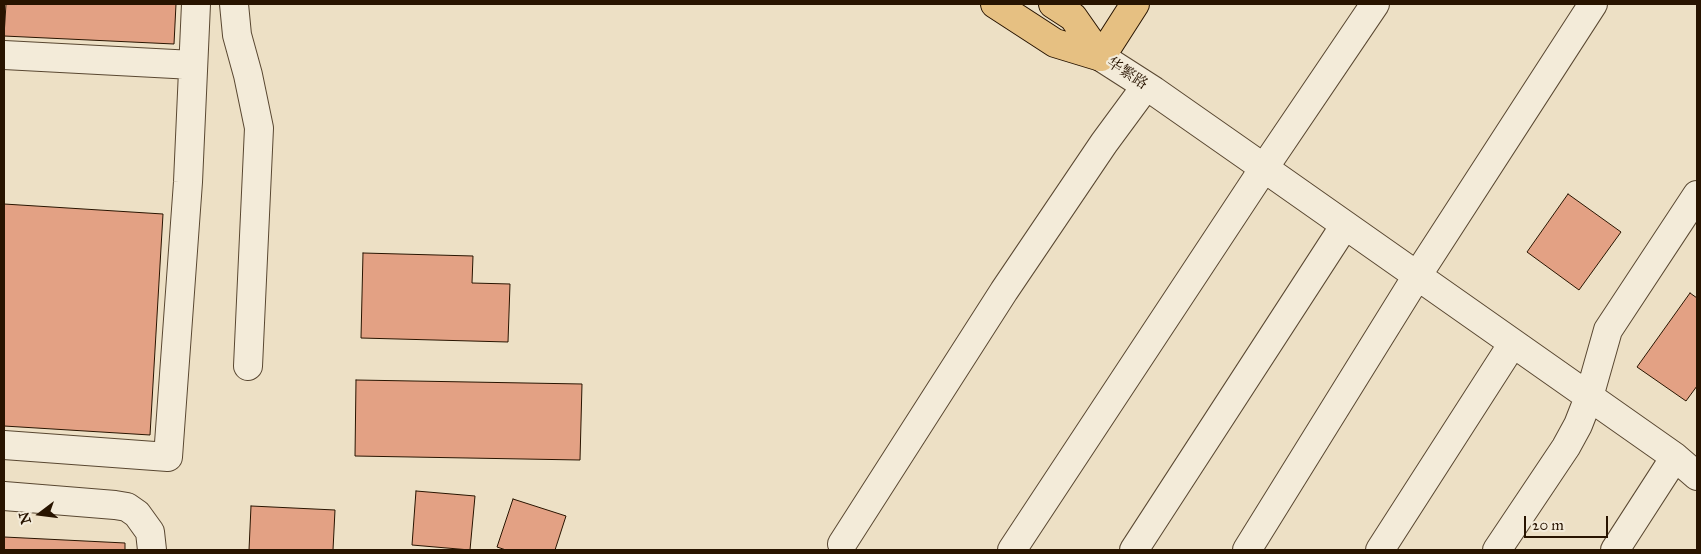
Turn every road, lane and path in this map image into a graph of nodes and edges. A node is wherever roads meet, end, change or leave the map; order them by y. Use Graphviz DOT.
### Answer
graph roads {
  1 [pos="196,4"];
  2 [pos="234,4"];
  3 [pos="995,4"];
  4 [pos="1135,4"];
  5 [pos="1375,4"];
  6 [pos="1593,4"];
  7 [pos="1069,8"];
  8 [pos="1056,43"];
  9 [pos="4,55"];
  10 [pos="1101,57"];
  11 [pos="193,64"];
  12 [pos="1150,88"];
  13 [pos="1264,168"];
  14 [pos="1697,195"];
  15 [pos="1345,225"];
  16 [pos="1417,276"];
  17 [pos="1513,342"];
  18 [pos="248,366"];
  19 [pos="1589,397"];
  20 [pos="4,445"];
  21 [pos="1675,457"];
  22 [pos="1697,476"];
  23 [pos="4,496"];
  24 [pos="842,544"];
  25 [pos="152,550"];
  26 [pos="1012,550"];
  27 [pos="1134,550"];
  28 [pos="1247,550"];
  29 [pos="1380,550"];
  30 [pos="1497,550"];
  31 [pos="1616,550"];
  1 -- 11 [label="street"];
  2 -- 18 [label="street"];
  3 -- 8 [label="main road, 华繁路"];
  4 -- 10 [label="main road"];
  5 -- 13 [label="street"];
  6 -- 16 [label="street"];
  7 -- 8 [label="main road"];
  7 -- 10 [label="main road, 华繁路"];
  8 -- 10 [label="main road, 华繁路"];
  9 -- 11 [label="street"];
  10 -- 12 [label="street, 华繁路"];
  11 -- 20 [label="street"];
  12 -- 13 [label="street, 华繁路"];
  12 -- 24 [label="street"];
  13 -- 15 [label="street, 华繁路"];
  13 -- 26 [label="street"];
  14 -- 19 [label="street"];
  15 -- 16 [label="street, 华繁路"];
  15 -- 27 [label="street"];
  16 -- 17 [label="street, 华繁路"];
  16 -- 28 [label="street"];
  17 -- 19 [label="street, 华繁路"];
  17 -- 29 [label="street"];
  19 -- 21 [label="street, 华繁路"];
  19 -- 30 [label="street"];
  21 -- 22 [label="street, 华繁路"];
  21 -- 31 [label="street"];
  23 -- 25 [label="street"];
}
